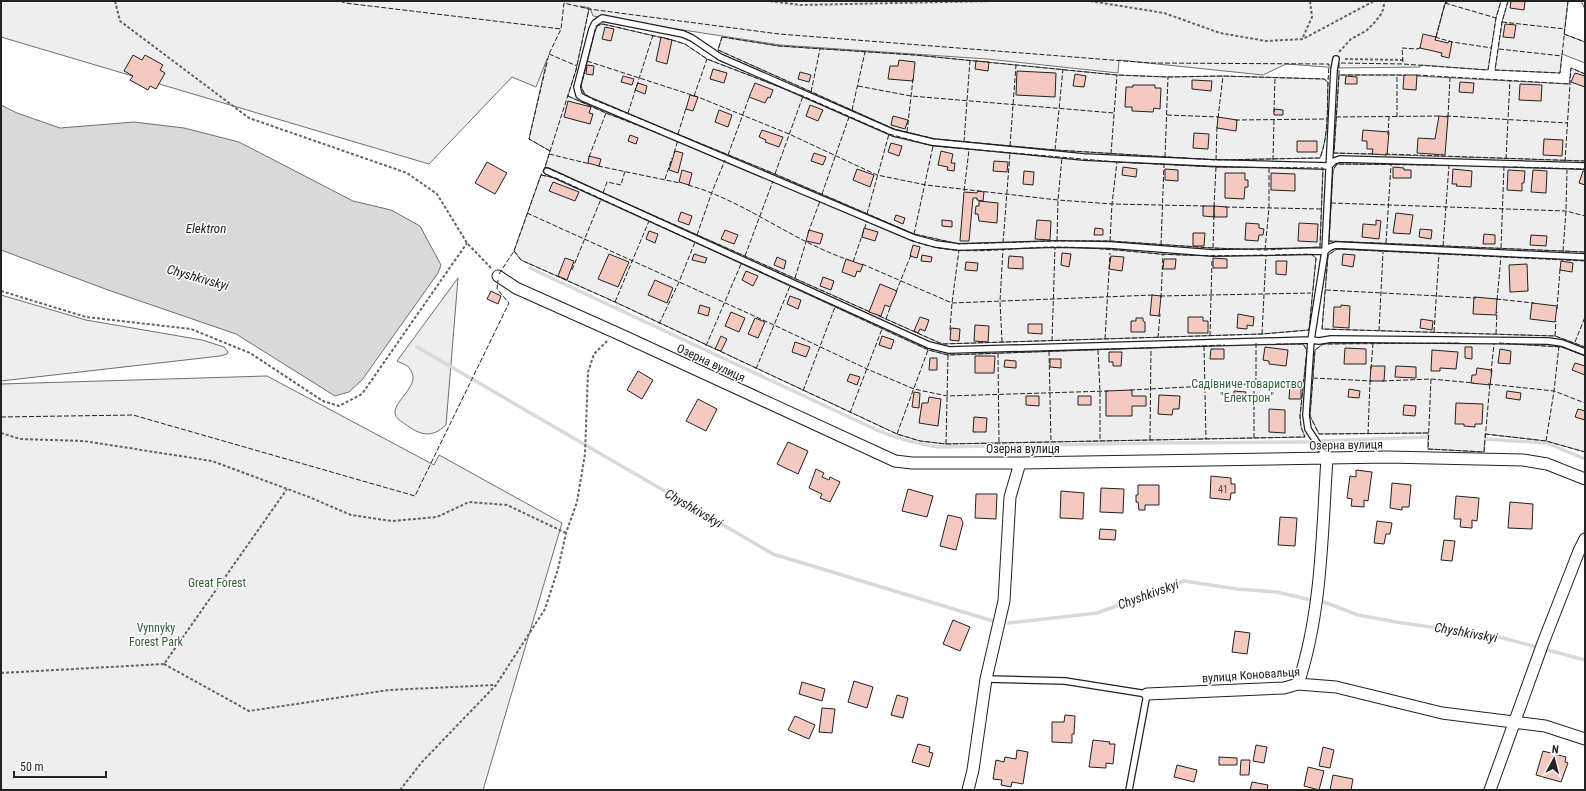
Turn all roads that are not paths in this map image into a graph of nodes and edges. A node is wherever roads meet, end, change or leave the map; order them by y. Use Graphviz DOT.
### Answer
graph roads {
  1 [pos="1336,59"];
  2 [pos="1329,166"];
  3 [pos="1585,166"];
  4 [pos="547,171"];
  5 [pos="1325,251"];
  6 [pos="1585,257"];
  7 [pos="498,276"];
  8 [pos="1311,340"];
  9 [pos="1585,352"];
  10 [pos="1327,458"];
  11 [pos="1020,463"];
  12 [pos="1585,479"];
  13 [pos="1585,539"];
  14 [pos="986,679"];
  15 [pos="1298,684"];
  16 [pos="1147,694"];
  17 [pos="1515,721"];
  18 [pos="1585,739"];
  19 [pos="968,790"];
  20 [pos="1129,790"];
  21 [pos="1490,790"];
  1 -- 2 [label="lane"];
  2 -- 3 [label="lane"];
  2 -- 5 [label="lane"];
  2 -- 5 [label="lane"];
  4 -- 8 [label="lane"];
  5 -- 6 [label="lane"];
  5 -- 8 [label="lane"];
  7 -- 11 [label="street, Озерна вулиця"];
  8 -- 9 [label="lane"];
  8 -- 10 [label="lane"];
  10 -- 11 [label="street, Озерна вулиця"];
  10 -- 12 [label="street, Озерна вулиця"];
  10 -- 15 [label="street"];
  11 -- 14 [label="street"];
  13 -- 17 [label="street"];
  14 -- 16 [label="lane, вулиця Коновальця"];
  14 -- 19 [label="street"];
  15 -- 16 [label="street, вулиця Коновальця"];
  15 -- 17 [label="street, вулиця Коновальця"];
  16 -- 20 [label="lane"];
  17 -- 18 [label="street, вулиця Коновальця"];
  17 -- 21 [label="street"];
}
